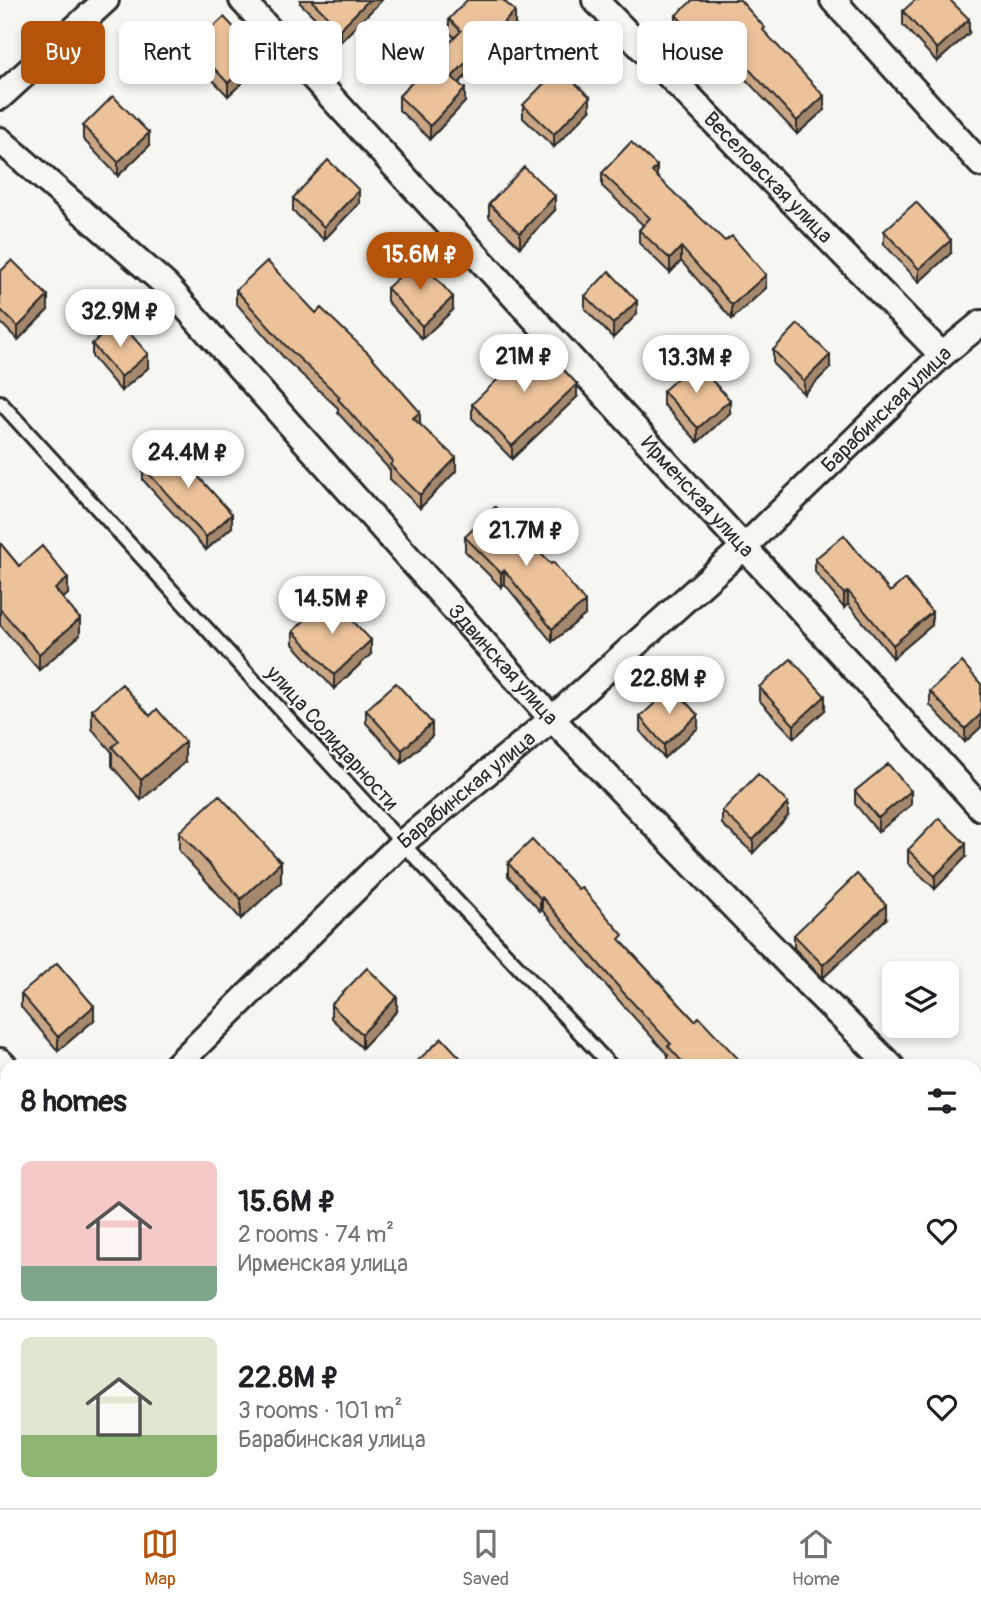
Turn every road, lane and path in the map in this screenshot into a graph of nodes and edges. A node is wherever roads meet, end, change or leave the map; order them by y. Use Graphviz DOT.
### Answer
graph roads {
  1 [pos="106,0"];
  2 [pos="242,0"];
  3 [pos="595,0"];
  4 [pos="833,0"];
  5 [pos="0,97"];
  6 [pos="0,140"];
  7 [pos="981,164"];
  8 [pos="981,323"];
  9 [pos="942,355"];
  10 [pos="0,402"];
  11 [pos="744,547"];
  12 [pos="552,719"];
  13 [pos="981,808"];
  14 [pos="401,843"];
  15 [pos="183,1059"];
  16 [pos="604,1059"];
  17 [pos="884,1059"];
  1 -- 5 [label="street"];
  2 -- 11 [label="street, Ирменская улица"];
  3 -- 9 [label="street, Веселовская улица"];
  4 -- 7 [label="street"];
  6 -- 12 [label="street, Здвинская улица"];
  8 -- 9 [label="street, Барабинская улица"];
  9 -- 11 [label="street, Барабинская улица"];
  10 -- 14 [label="lane, улица Солидарности"];
  11 -- 12 [label="street, Барабинская улица"];
  11 -- 13 [label="street, Ирменская улица"];
  12 -- 14 [label="street, Барабинская улица"];
  12 -- 17 [label="street, Здвинская улица"];
  14 -- 15 [label="street, Барабинская улица"];
  14 -- 16 [label="lane, улица Солидарности"];
}
